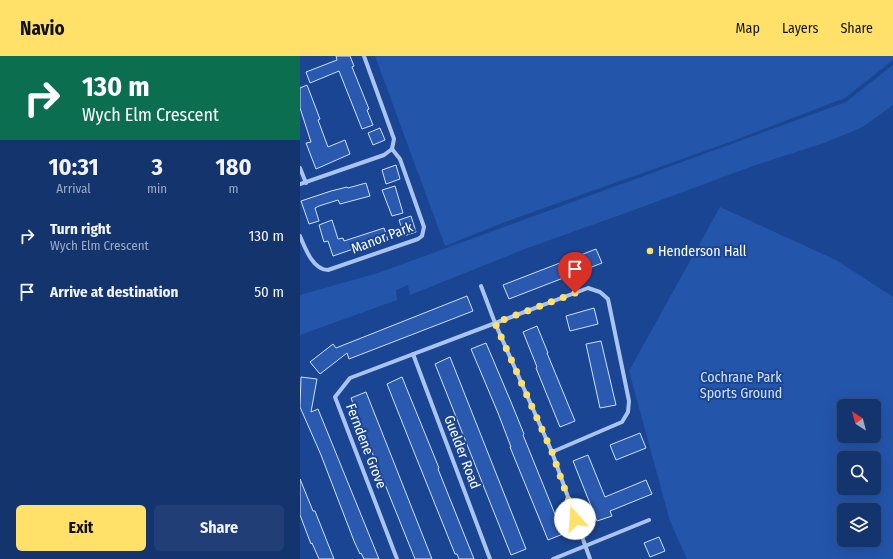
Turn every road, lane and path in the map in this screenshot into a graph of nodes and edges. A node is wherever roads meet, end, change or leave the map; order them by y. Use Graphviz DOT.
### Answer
graph roads {
  1 [pos="364,56"];
  2 [pos="392,149"];
  3 [pos="300,168"];
  4 [pos="306,183"];
  5 [pos="300,184"];
  6 [pos="300,236"];
  7 [pos="481,286"];
  8 [pos="495,323"];
  9 [pos="412,354"];
  10 [pos="552,452"];
  11 [pos="649,520"];
  12 [pos="585,546"];
  13 [pos="397,559"];
  14 [pos="490,559"];
  15 [pos="553,559"];
  16 [pos="590,559"];
  1 -- 2 [label="street, Manor Park"];
  2 -- 4 [label="street"];
  2 -- 6 [label="street, Manor Park"];
  3 -- 4 [label="street"];
  4 -- 5 [label="street"];
  7 -- 8 [label="street"];
  8 -- 9 [label="street, Ferndene Grove"];
  8 -- 10 [label="street"];
  8 -- 10 [label="street, Ferndene Grove"];
  9 -- 13 [label="street, Ferndene Grove"];
  9 -- 14 [label="street, Guelder Road"];
  10 -- 12 [label="street"];
  11 -- 12 [label="street"];
  12 -- 15 [label="street"];
  12 -- 16 [label="street"];
}
